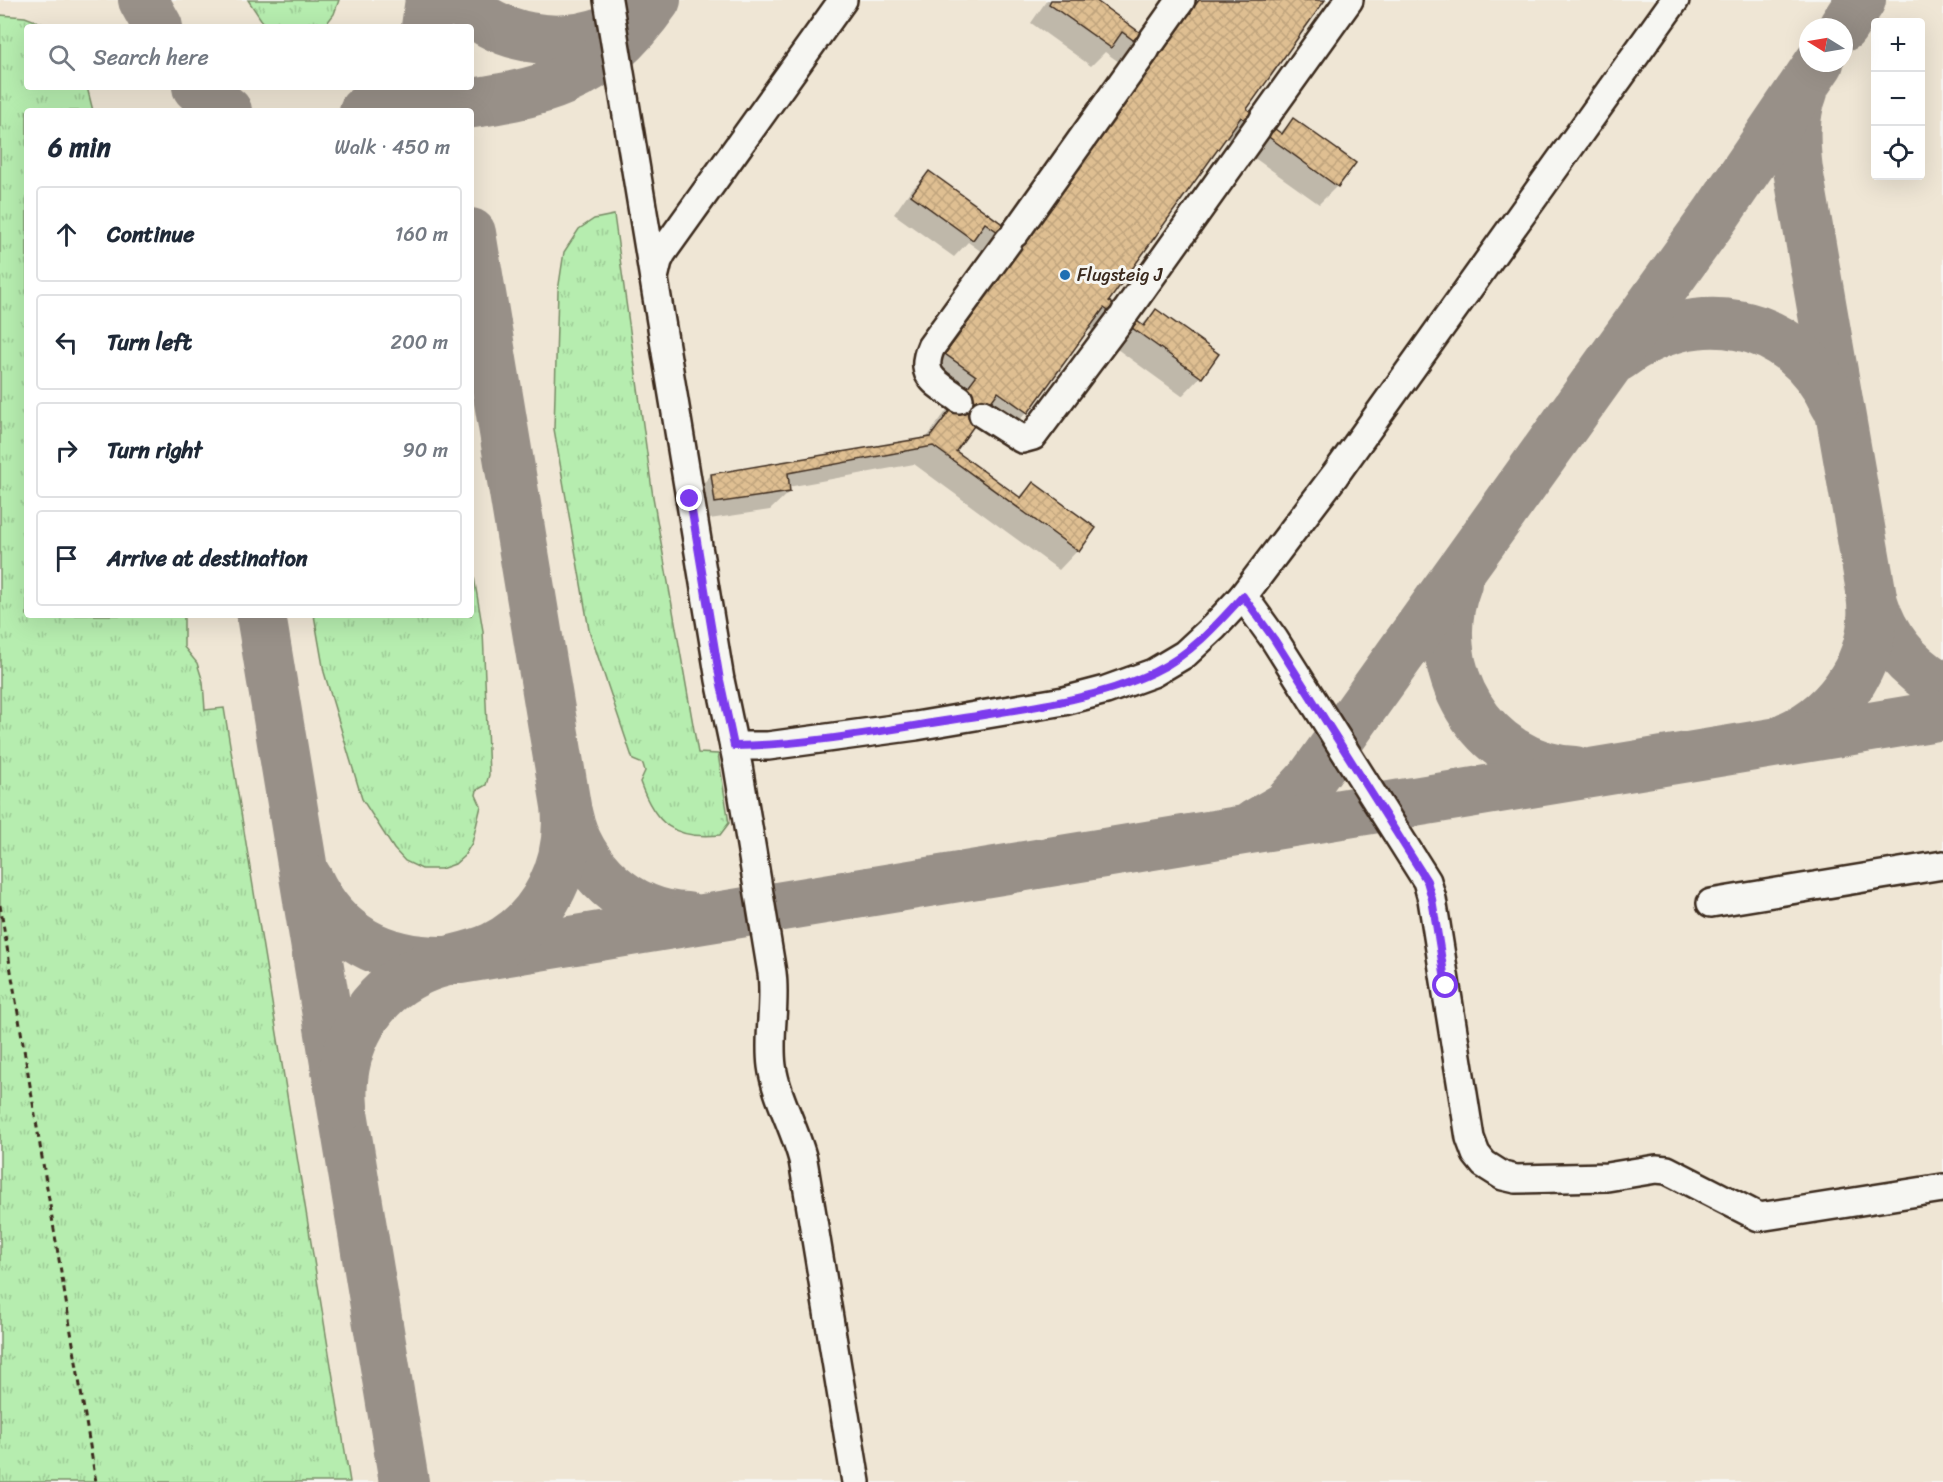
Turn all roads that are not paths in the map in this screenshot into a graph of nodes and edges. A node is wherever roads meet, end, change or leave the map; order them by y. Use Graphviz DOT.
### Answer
graph roads {
  1 [pos="608,0"];
  2 [pos="843,0"];
  3 [pos="1181,0"];
  4 [pos="1349,0"];
  5 [pos="1675,0"];
  6 [pos="655,285"];
  7 [pos="959,399"];
  8 [pos="982,414"];
  9 [pos="1243,596"];
  10 [pos="734,746"];
  11 [pos="1943,865"];
  12 [pos="1711,903"];
  13 [pos="1943,1188"];
  14 [pos="856,1482"];
  1 -- 6 [label="lane"];
  2 -- 6 [label="lane"];
  3 -- 7 [label="lane"];
  4 -- 8 [label="lane"];
  5 -- 9 [label="lane"];
  6 -- 10 [label="lane"];
  9 -- 10 [label="lane"];
  9 -- 13 [label="lane"];
  10 -- 14 [label="lane"];
  11 -- 12 [label="lane"];
}
